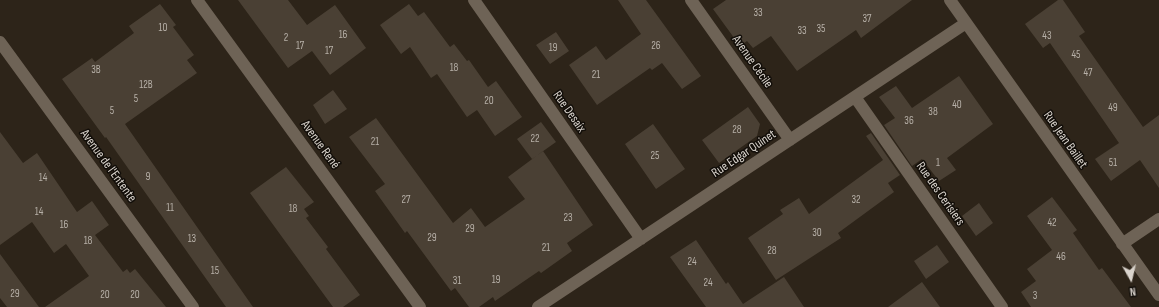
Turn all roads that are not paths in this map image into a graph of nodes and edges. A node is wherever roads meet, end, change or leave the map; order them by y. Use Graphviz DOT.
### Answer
graph roads {
  1 [pos="197,0"];
  2 [pos="474,0"];
  3 [pos="691,0"];
  4 [pos="950,0"];
  5 [pos="966,23"];
  6 [pos="0,42"];
  7 [pos="855,97"];
  8 [pos="790,140"];
  9 [pos="1159,219"];
  10 [pos="641,239"];
  11 [pos="1122,244"];
  12 [pos="1159,295"];
  13 [pos="193,307"];
  14 [pos="420,307"];
  15 [pos="538,307"];
  16 [pos="1002,307"];
  1 -- 14 [label="street, Avenue René"];
  2 -- 10 [label="street, Rue Desaix"];
  3 -- 8 [label="street, Avenue Cécile"];
  4 -- 5 [label="street, Rue Jean Baillet"];
  5 -- 7 [label="street, Rue Edgar Quinet"];
  5 -- 11 [label="street, Rue Jean Baillet"];
  6 -- 13 [label="street, Avenue de l'Entente"];
  7 -- 8 [label="street, Rue Edgar Quinet"];
  7 -- 16 [label="street, Rue des Cerisiers"];
  8 -- 10 [label="street, Rue Edgar Quinet"];
  9 -- 11 [label="street"];
  10 -- 15 [label="street, Rue Edgar Quinet"];
  11 -- 12 [label="street, Rue Jean Baillet"];
}
